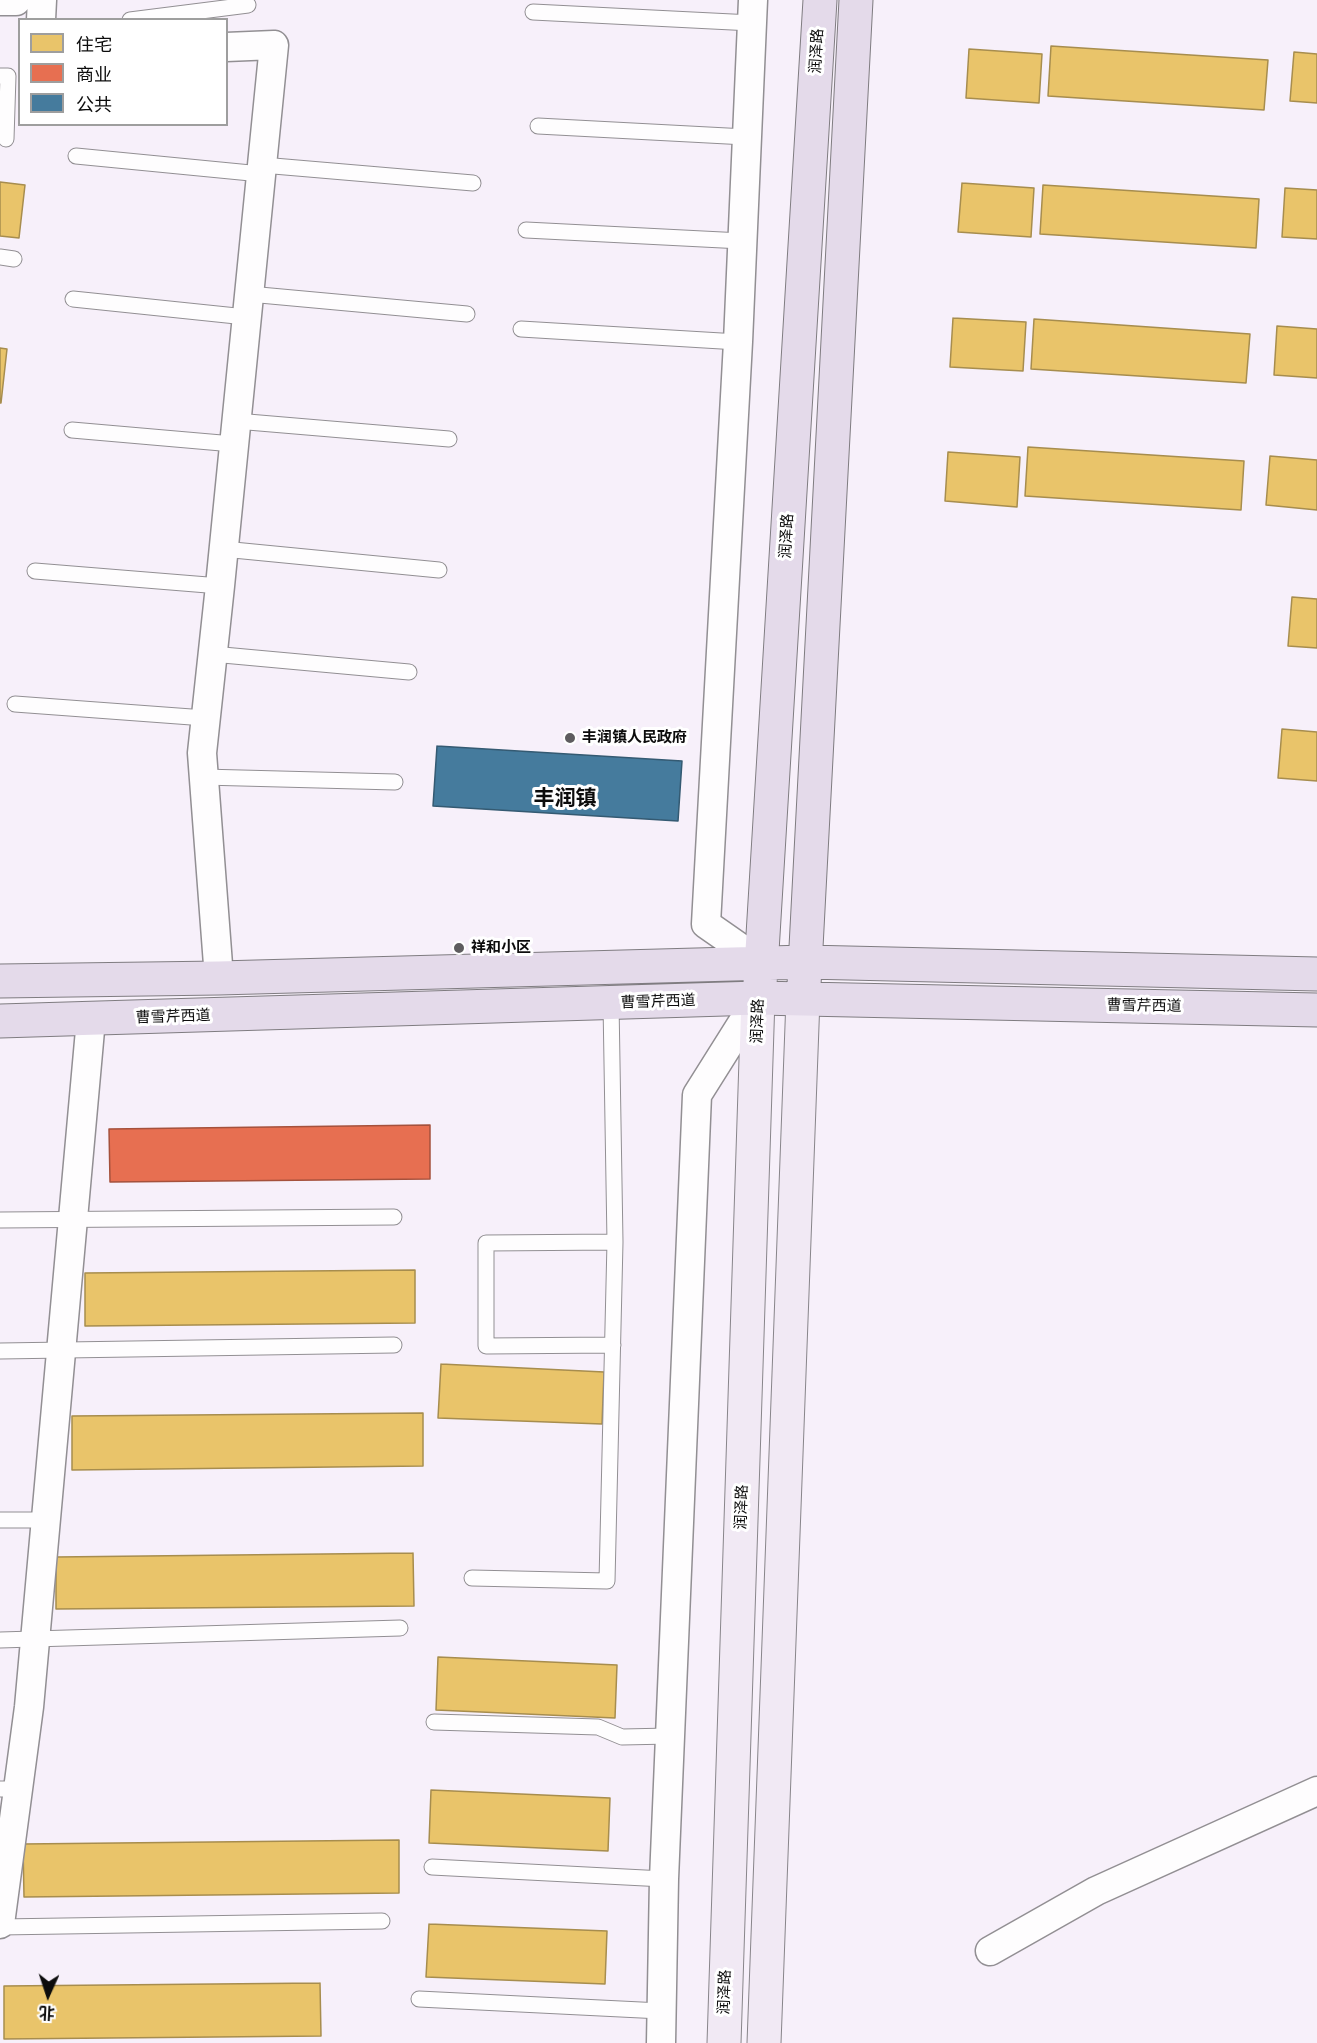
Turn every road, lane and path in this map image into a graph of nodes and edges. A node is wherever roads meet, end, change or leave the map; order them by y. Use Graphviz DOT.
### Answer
graph roads {
  1 [pos="820,0"];
  2 [pos="856,0"];
  3 [pos="19,1"];
  4 [pos="248,5"];
  5 [pos="752,11"];
  6 [pos="533,12"];
  7 [pos="39,18"];
  8 [pos="146,18"];
  9 [pos="228,47"];
  10 [pos="0,76"];
  11 [pos="538,126"];
  12 [pos="746,137"];
  13 [pos="6,139"];
  14 [pos="76,156"];
  15 [pos="261,169"];
  16 [pos="473,183"];
  17 [pos="526,230"];
  18 [pos="742,241"];
  19 [pos="73,299"];
  20 [pos="247,305"];
  21 [pos="467,314"];
  22 [pos="521,329"];
  23 [pos="738,342"];
  24 [pos="72,430"];
  25 [pos="235,433"];
  26 [pos="449,439"];
  27 [pos="223,549"];
  28 [pos="439,570"];
  29 [pos="35,571"];
  30 [pos="220,586"];
  31 [pos="212,654"];
  32 [pos="409,672"];
  33 [pos="15,704"];
  34 [pos="205,718"];
  35 [pos="203,777"];
  36 [pos="395,782"];
  37 [pos="806,962"];
  38 [pos="762,963"];
  39 [pos="1317,974"];
  40 [pos="219,978"];
  41 [pos="0,981"];
  42 [pos="758,998"];
  43 [pos="803,999"];
  44 [pos="611,1003"];
  45 [pos="1317,1010"];
  46 [pos="92,1019"];
  47 [pos="0,1021"];
  48 [pos="394,1217"];
  49 [pos="0,1220"];
  50 [pos="73,1220"];
  51 [pos="615,1242"];
  52 [pos="394,1345"];
  53 [pos="613,1345"];
  54 [pos="61,1350"];
  55 [pos="0,1351"];
  56 [pos="0,1520"];
  57 [pos="46,1520"];
  58 [pos="472,1578"];
  59 [pos="400,1628"];
  60 [pos="35,1639"];
  61 [pos="0,1640"];
  62 [pos="434,1722"];
  63 [pos="670,1736"];
  64 [pos="9,1789"];
  65 [pos="1317,1791"];
  66 [pos="432,1867"];
  67 [pos="664,1879"];
  68 [pos="382,1921"];
  69 [pos="0,1926"];
  70 [pos="990,1951"];
  71 [pos="419,1999"];
  72 [pos="662,2011"];
  73 [pos="661,2043"];
  74 [pos="724,2043"];
  75 [pos="764,2043"];
  1 -- 38 [label="main road, 润泽路"];
  2 -- 37 [label="main road"];
  3 -- 7 [label="street"];
  4 -- 8 [label="lane"];
  5 -- 6 [label="lane"];
  5 -- 12 [label="street"];
  9 -- 15 [label="street"];
  10 -- 13 [label="lane"];
  11 -- 12 [label="lane"];
  12 -- 18 [label="street"];
  14 -- 15 [label="lane"];
  15 -- 16 [label="lane"];
  15 -- 20 [label="street"];
  17 -- 18 [label="lane"];
  18 -- 23 [label="street"];
  19 -- 20 [label="lane"];
  20 -- 21 [label="lane"];
  20 -- 25 [label="street"];
  22 -- 23 [label="lane"];
  23 -- 38 [label="street"];
  24 -- 25 [label="lane"];
  25 -- 26 [label="lane"];
  25 -- 27 [label="street"];
  27 -- 28 [label="lane"];
  27 -- 30 [label="street"];
  29 -- 30 [label="lane"];
  30 -- 31 [label="street"];
  31 -- 32 [label="lane"];
  31 -- 34 [label="street"];
  33 -- 34 [label="lane"];
  34 -- 35 [label="street"];
  35 -- 36 [label="lane"];
  35 -- 40 [label="street"];
  37 -- 38 [label="main road"];
  37 -- 39 [label="main road"];
  37 -- 43 [label="main road"];
  38 -- 40 [label="main road"];
  38 -- 42 [label="main road, 润泽路"];
  40 -- 41 [label="main road"];
  42 -- 43 [label="main road, 曹雪芹西道"];
  42 -- 44 [label="main road, 曹雪芹西道"];
  42 -- 63 [label="street"];
  42 -- 74 [label="main road, 润泽路"];
  43 -- 45 [label="main road, 曹雪芹西道"];
  43 -- 75 [label="main road"];
  44 -- 46 [label="main road, 曹雪芹西道"];
  44 -- 51 [label="lane"];
  46 -- 47 [label="main road, 曹雪芹西道"];
  46 -- 50 [label="street"];
  48 -- 50 [label="lane"];
  49 -- 50 [label="lane"];
  50 -- 54 [label="street"];
  51 -- 53 [label="lane"];
  51 -- 53 [label="lane"];
  52 -- 54 [label="lane"];
  53 -- 58 [label="lane"];
  54 -- 55 [label="lane"];
  54 -- 57 [label="street"];
  56 -- 57 [label="lane"];
  57 -- 60 [label="street"];
  59 -- 60 [label="lane"];
  60 -- 61 [label="lane"];
  60 -- 64 [label="street"];
  62 -- 63 [label="lane"];
  63 -- 67 [label="street"];
  64 -- 69 [label="street"];
  65 -- 70 [label="street"];
  66 -- 67 [label="lane"];
  67 -- 72 [label="street"];
  68 -- 69 [label="lane"];
  71 -- 72 [label="lane"];
  72 -- 73 [label="street"];
}
